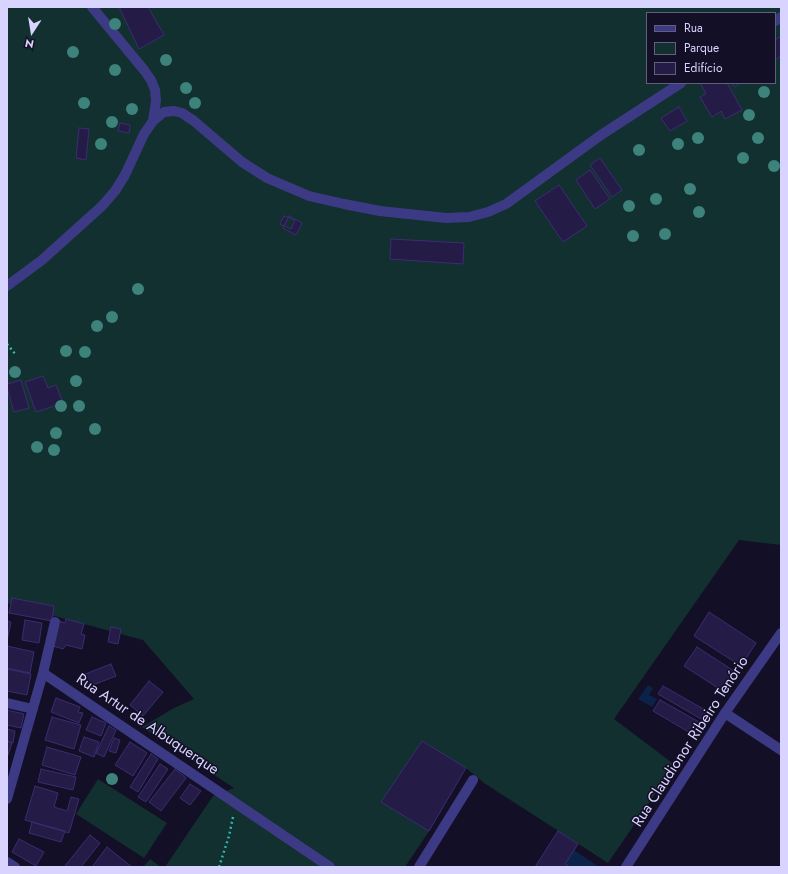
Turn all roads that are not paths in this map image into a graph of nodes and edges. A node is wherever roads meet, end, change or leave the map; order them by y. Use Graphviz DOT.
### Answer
graph roads {
  1 [pos="92,7"];
  2 [pos="679,84"];
  3 [pos="153,121"];
  4 [pos="7,286"];
  5 [pos="54,622"];
  6 [pos="781,634"];
  7 [pos="43,674"];
  8 [pos="7,702"];
  9 [pos="33,709"];
  10 [pos="725,713"];
  11 [pos="781,750"];
  12 [pos="473,780"];
  13 [pos="7,800"];
  14 [pos="7,862"];
  15 [pos="15,867"];
  16 [pos="330,867"];
  17 [pos="419,867"];
  18 [pos="626,867"];
  1 -- 3 [label="street"];
  2 -- 3 [label="street"];
  3 -- 4 [label="street"];
  5 -- 7 [label="street"];
  6 -- 10 [label="street, Rua Claudionor Ribeiro Tenório"];
  7 -- 9 [label="street"];
  7 -- 16 [label="street, Rua Artur de Albuquerque"];
  8 -- 9 [label="street"];
  9 -- 13 [label="street"];
  10 -- 11 [label="street"];
  10 -- 18 [label="street, Rua Claudionor Ribeiro Tenório"];
  12 -- 17 [label="street"];
  14 -- 15 [label="street"];
}
